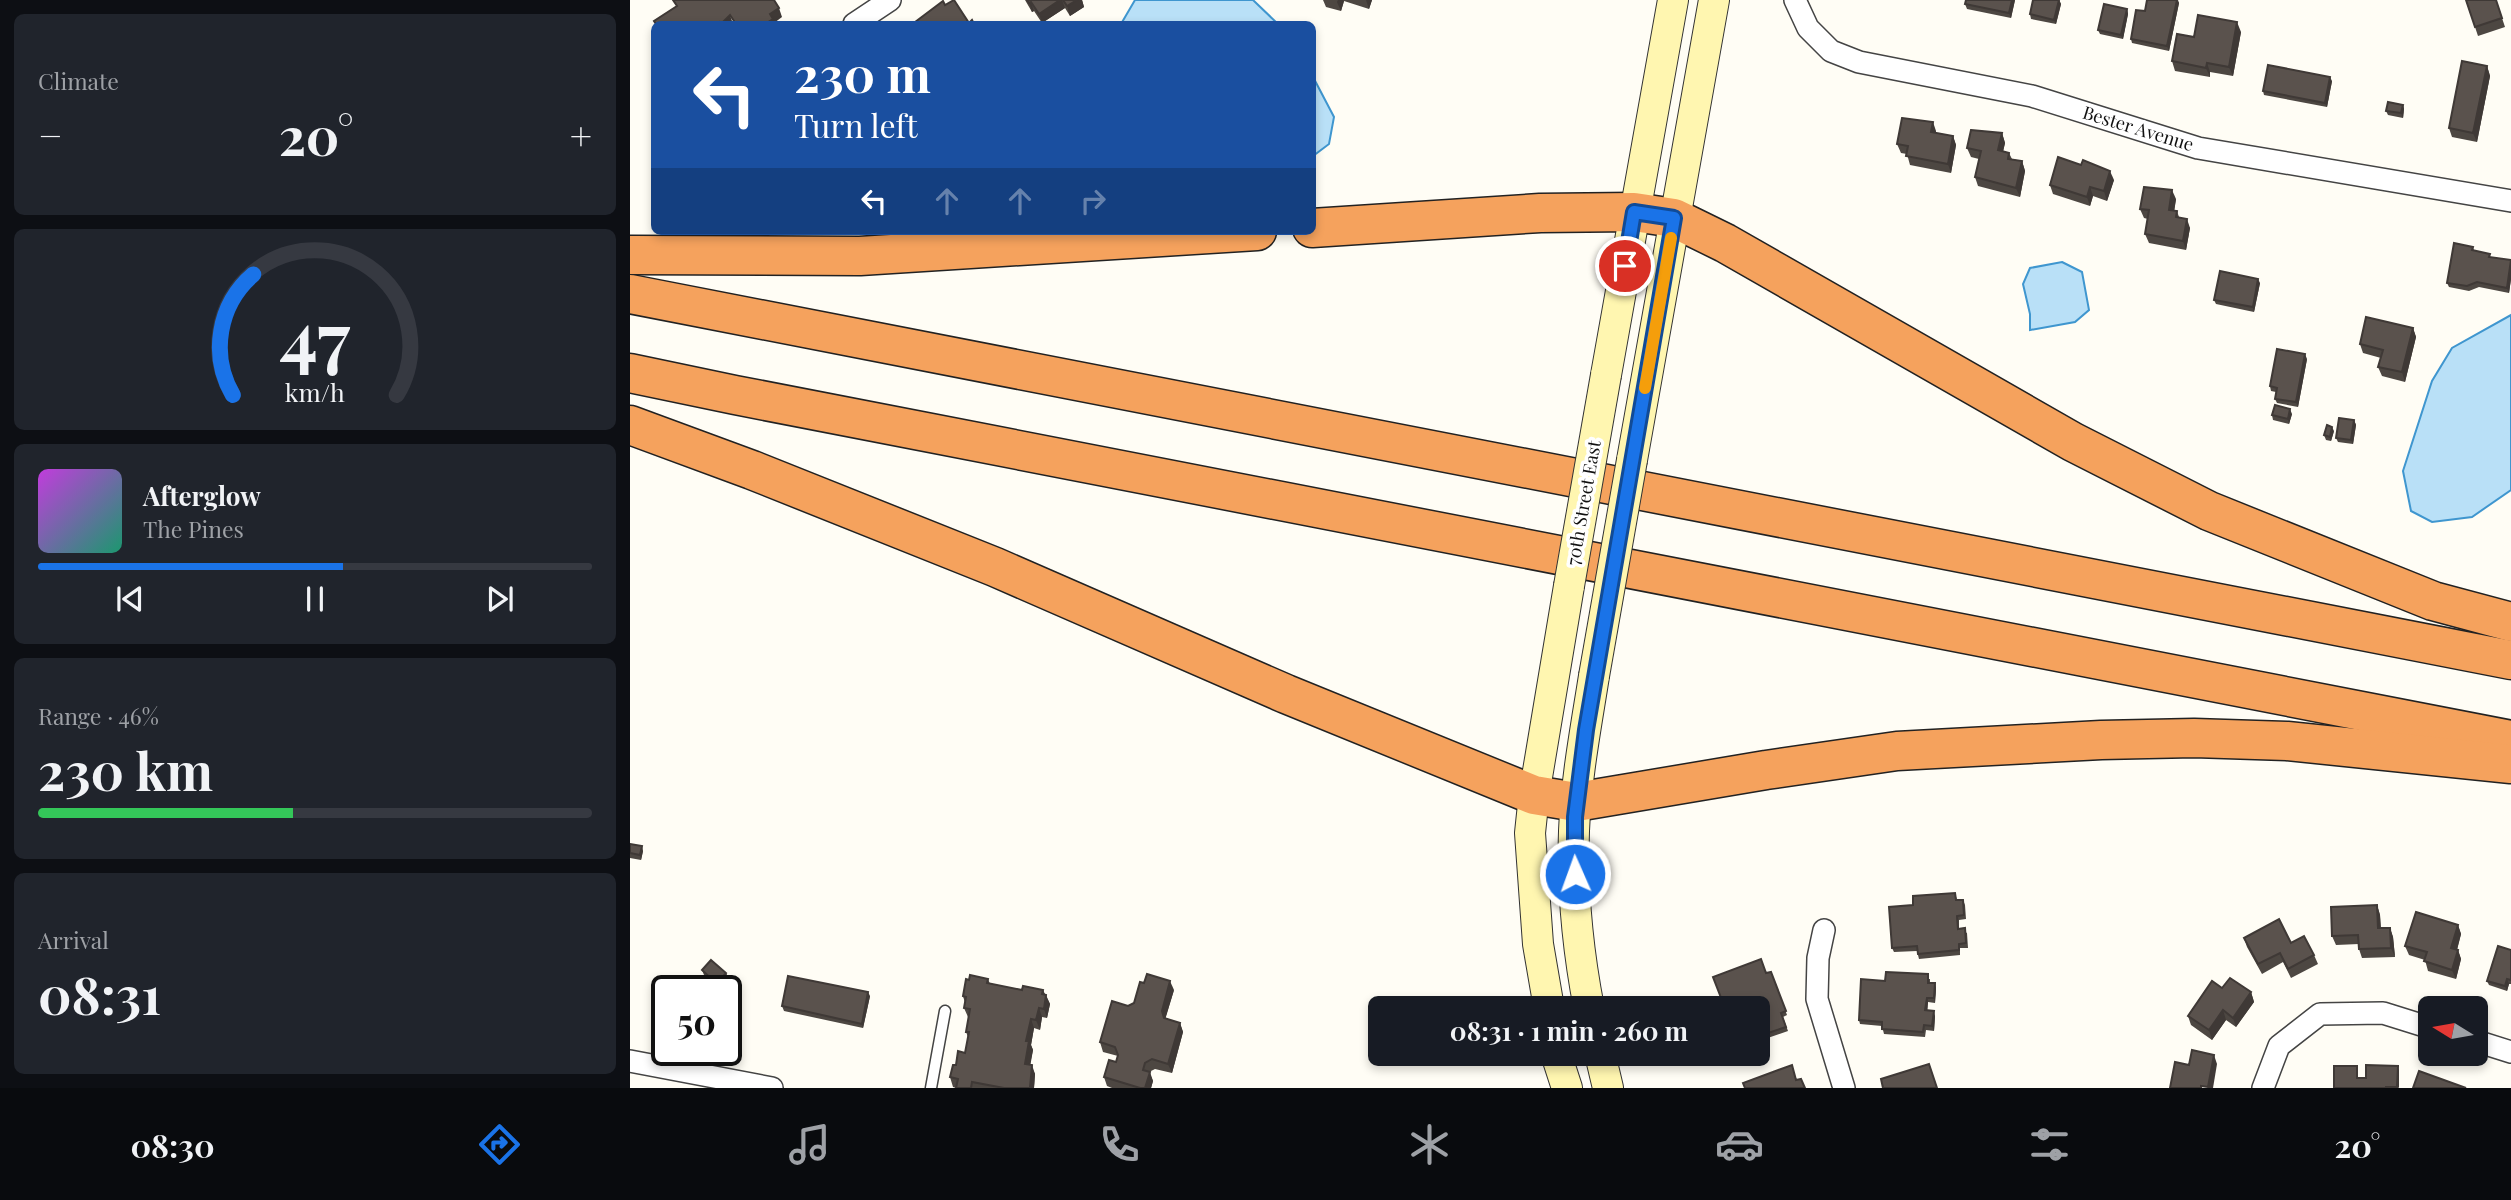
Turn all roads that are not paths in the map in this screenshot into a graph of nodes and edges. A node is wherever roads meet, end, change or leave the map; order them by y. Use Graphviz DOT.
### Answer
graph roads {
  1 [pos="890,0"];
  2 [pos="1673,0"];
  3 [pos="1714,0"];
  4 [pos="1795,0"];
  5 [pos="858,21"];
  6 [pos="2511,201"];
  7 [pos="1634,212"];
  8 [pos="1674,218"];
  9 [pos="1316,228"];
  10 [pos="1193,235"];
  11 [pos="630,255"];
  12 [pos="630,295"];
  13 [pos="630,373"];
  14 [pos="630,425"];
  15 [pos="2511,622"];
  16 [pos="2511,660"];
  17 [pos="2511,740"];
  18 [pos="2511,764"];
  19 [pos="1534,795"];
  20 [pos="1576,802"];
  21 [pos="1824,930"];
  22 [pos="1547,996"];
  23 [pos="1587,996"];
  24 [pos="945,1011"];
  25 [pos="2418,1024"];
  26 [pos="2488,1045"];
  27 [pos="2511,1052"];
  28 [pos="630,1061"];
  29 [pos="1560,1066"];
  30 [pos="1603,1066"];
  31 [pos="766,1087"];
  32 [pos="931,1088"];
  33 [pos="1567,1088"];
  34 [pos="1608,1088"];
  35 [pos="1844,1088"];
  36 [pos="2263,1088"];
  1 -- 5 [label="street"];
  2 -- 7 [label="main road, 70th Street East"];
  3 -- 8 [label="main road"];
  4 -- 6 [label="street, Bester Avenue"];
  7 -- 8 [label="highway"];
  7 -- 9 [label="highway"];
  7 -- 19 [label="main road, 70th Street East, bridge"];
  8 -- 15 [label="highway"];
  8 -- 20 [label="main road, bridge"];
  10 -- 11 [label="highway"];
  12 -- 16 [label="highway"];
  13 -- 17 [label="highway"];
  14 -- 19 [label="highway"];
  18 -- 20 [label="highway"];
  19 -- 20 [label="highway"];
  19 -- 22 [label="main road, 70th Street East"];
  20 -- 23 [label="main road"];
  21 -- 35 [label="street"];
  24 -- 32 [label="lane"];
  25 -- 36 [label="street"];
  26 -- 27 [label="street"];
  28 -- 31 [label="street"];
  29 -- 33 [label="main road"];
  30 -- 34 [label="main road"];
}
